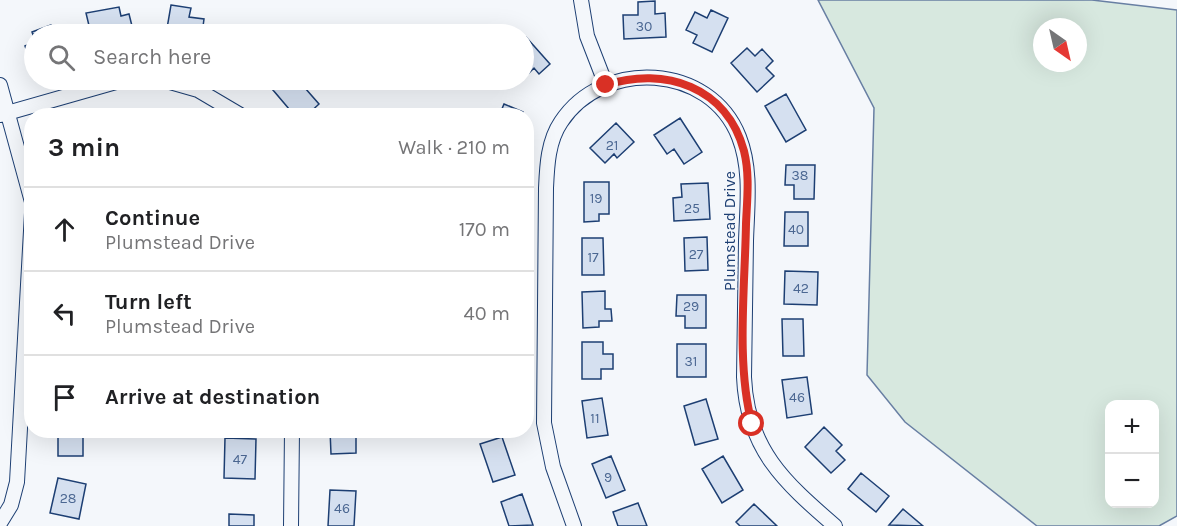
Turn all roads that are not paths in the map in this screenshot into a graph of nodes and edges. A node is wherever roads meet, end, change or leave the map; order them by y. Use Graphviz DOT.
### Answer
graph roads {
  1 [pos="581,0"];
  2 [pos="0,85"];
  3 [pos="606,85"];
  4 [pos="88,90"];
  5 [pos="198,90"];
  6 [pos="24,108"];
  7 [pos="25,108"];
  8 [pos="228,108"];
  9 [pos="4,114"];
  10 [pos="24,177"];
  11 [pos="24,356"];
  12 [pos="292,438"];
  13 [pos="0,523"];
  14 [pos="291,526"];
  15 [pos="574,526"];
  16 [pos="834,526"];
  1 -- 3 [label="street"];
  2 -- 9 [label="street"];
  3 -- 15 [label="street, Plumstead Drive"];
  3 -- 16 [label="street, Plumstead Drive"];
  4 -- 7 [label="street"];
  5 -- 8 [label="street"];
  6 -- 9 [label="street"];
  9 -- 10 [label="street"];
  11 -- 13 [label="street"];
  12 -- 14 [label="street"];
}
